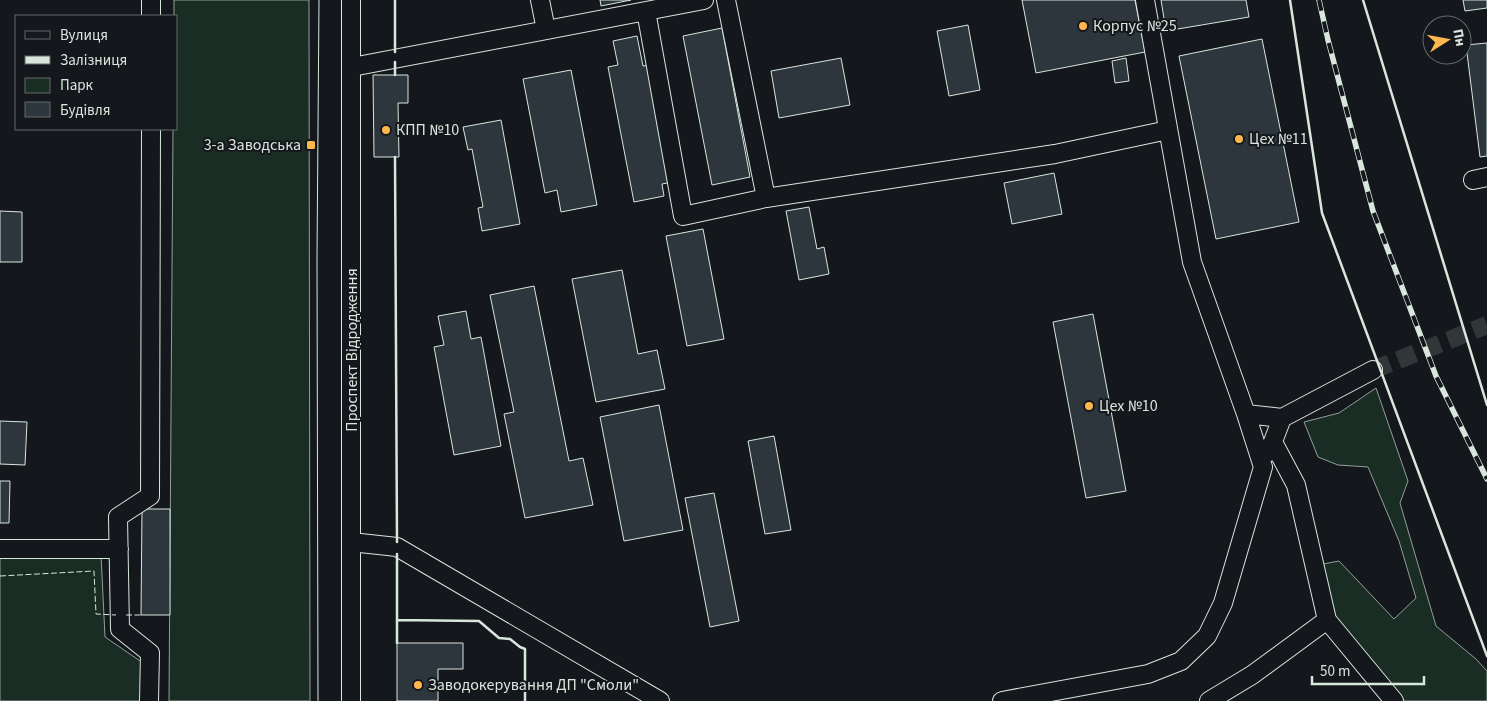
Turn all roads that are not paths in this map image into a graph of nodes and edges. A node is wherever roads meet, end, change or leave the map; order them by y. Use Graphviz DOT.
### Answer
graph roads {
  1 [pos="151,0"];
  2 [pos="352,0"];
  3 [pos="540,0"];
  4 [pos="704,0"];
  5 [pos="726,0"];
  6 [pos="1145,0"];
  7 [pos="646,11"];
  8 [pos="151,15"];
  9 [pos="546,30"];
  10 [pos="352,67"];
  11 [pos="151,130"];
  12 [pos="1168,130"];
  13 [pos="766,198"];
  14 [pos="1373,370"];
  15 [pos="1246,414"];
  16 [pos="1282,418"];
  17 [pos="1273,442"];
  18 [pos="1263,467"];
  19 [pos="351,542"];
  20 [pos="0,549"];
  21 [pos="119,549"];
  22 [pos="1327,620"];
  23 [pos="1026,698"];
  24 [pos="149,701"];
  25 [pos="351,701"];
  26 [pos="660,701"];
  27 [pos="1002,701"];
  28 [pos="1209,701"];
  29 [pos="1394,701"];
  1 -- 8 [label="street"];
  2 -- 10 [label="street, Проспект Відродження"];
  3 -- 9 [label="street"];
  4 -- 7 [label="street"];
  5 -- 13 [label="street"];
  6 -- 12 [label="street"];
  7 -- 9 [label="street"];
  7 -- 13 [label="street"];
  9 -- 10 [label="street"];
  10 -- 19 [label="street, Проспект Відродження"];
  11 -- 21 [label="street"];
  12 -- 13 [label="street"];
  12 -- 15 [label="street"];
  14 -- 16 [label="street"];
  15 -- 16 [label="street"];
  15 -- 18 [label="street"];
  16 -- 17 [label="street"];
  17 -- 18 [label="street"];
  17 -- 22 [label="street"];
  18 -- 23 [label="street"];
  19 -- 25 [label="street, Проспект Відродження"];
  19 -- 26 [label="street"];
  20 -- 21 [label="street"];
  21 -- 24 [label="street"];
  22 -- 28 [label="street"];
  22 -- 29 [label="street"];
  23 -- 27 [label="street"];
}
